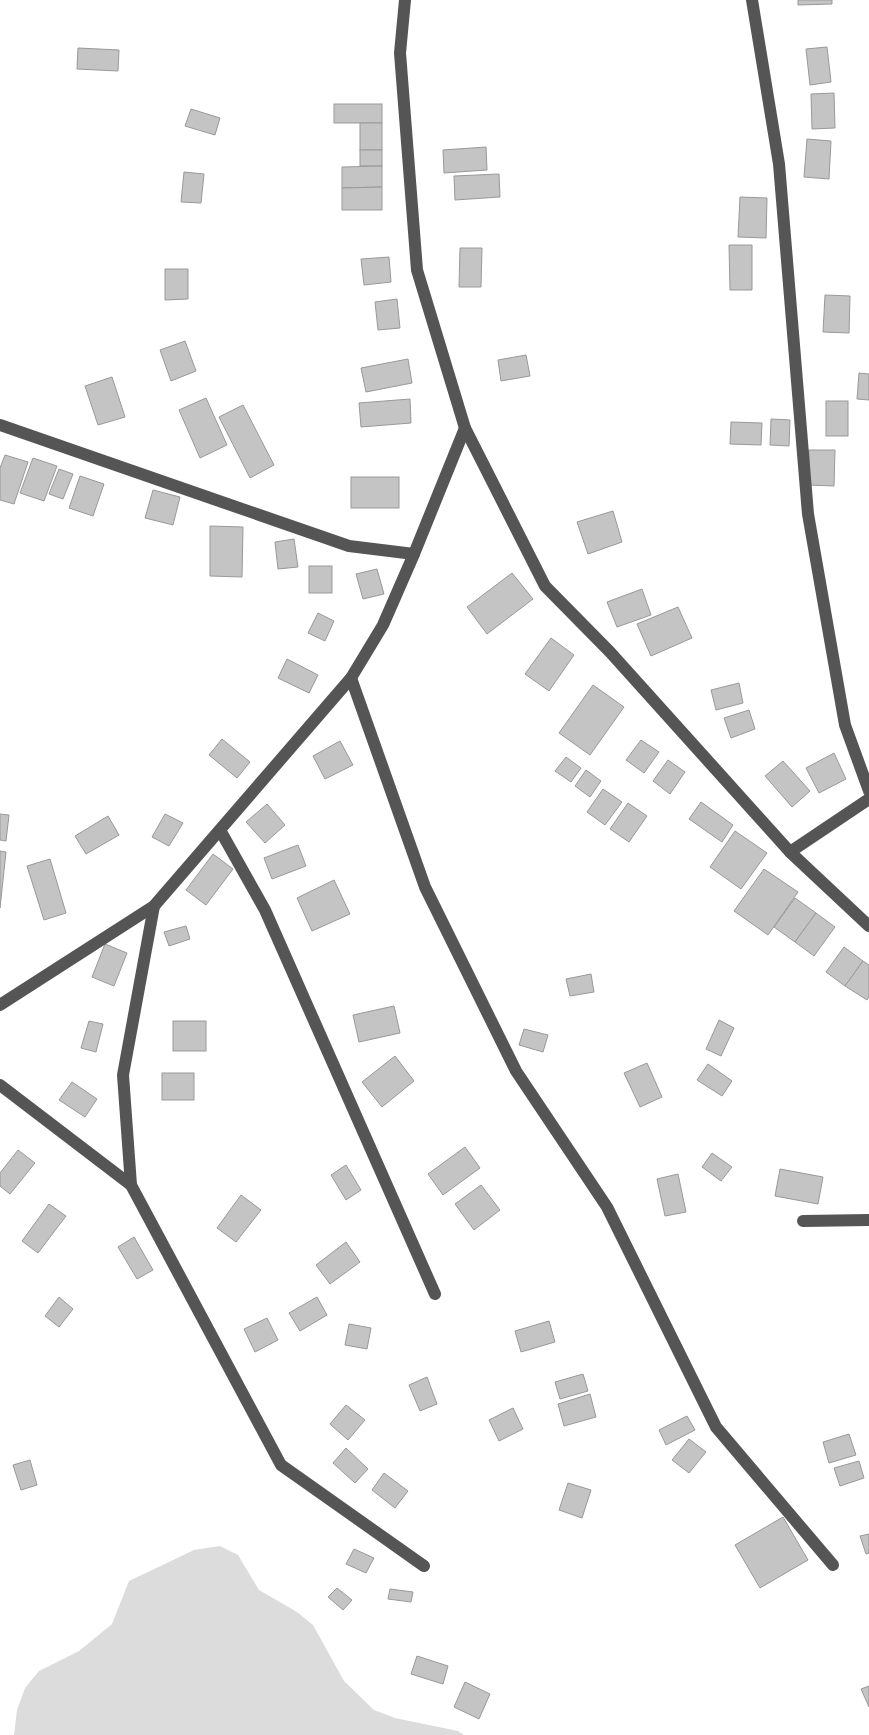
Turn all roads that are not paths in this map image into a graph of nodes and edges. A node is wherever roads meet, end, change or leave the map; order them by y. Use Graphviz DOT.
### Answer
graph roads {
  1 [pos="405,0"];
  2 [pos="752,0"];
  3 [pos="0,425"];
  4 [pos="465,428"];
  5 [pos="414,554"];
  6 [pos="351,678"];
  7 [pos="869,791"];
  8 [pos="869,799"];
  9 [pos="220,830"];
  10 [pos="790,852"];
  11 [pos="154,906"];
  12 [pos="869,926"];
  13 [pos="0,1005"];
  14 [pos="0,1085"];
  15 [pos="131,1185"];
  16 [pos="869,1220"];
  17 [pos="803,1221"];
  18 [pos="435,1294"];
  19 [pos="833,1565"];
  20 [pos="424,1566"];
  1 -- 4 [label="street"];
  2 -- 7 [label="street"];
  3 -- 5 [label="street"];
  4 -- 5 [label="street"];
  4 -- 10 [label="street"];
  5 -- 6 [label="street"];
  6 -- 9 [label="street"];
  6 -- 19 [label="street"];
  8 -- 10 [label="street"];
  9 -- 11 [label="street"];
  9 -- 18 [label="street"];
  10 -- 12 [label="street"];
  11 -- 13 [label="street"];
  11 -- 15 [label="street"];
  14 -- 15 [label="street"];
  15 -- 20 [label="street"];
  16 -- 17 [label="street"];
}
